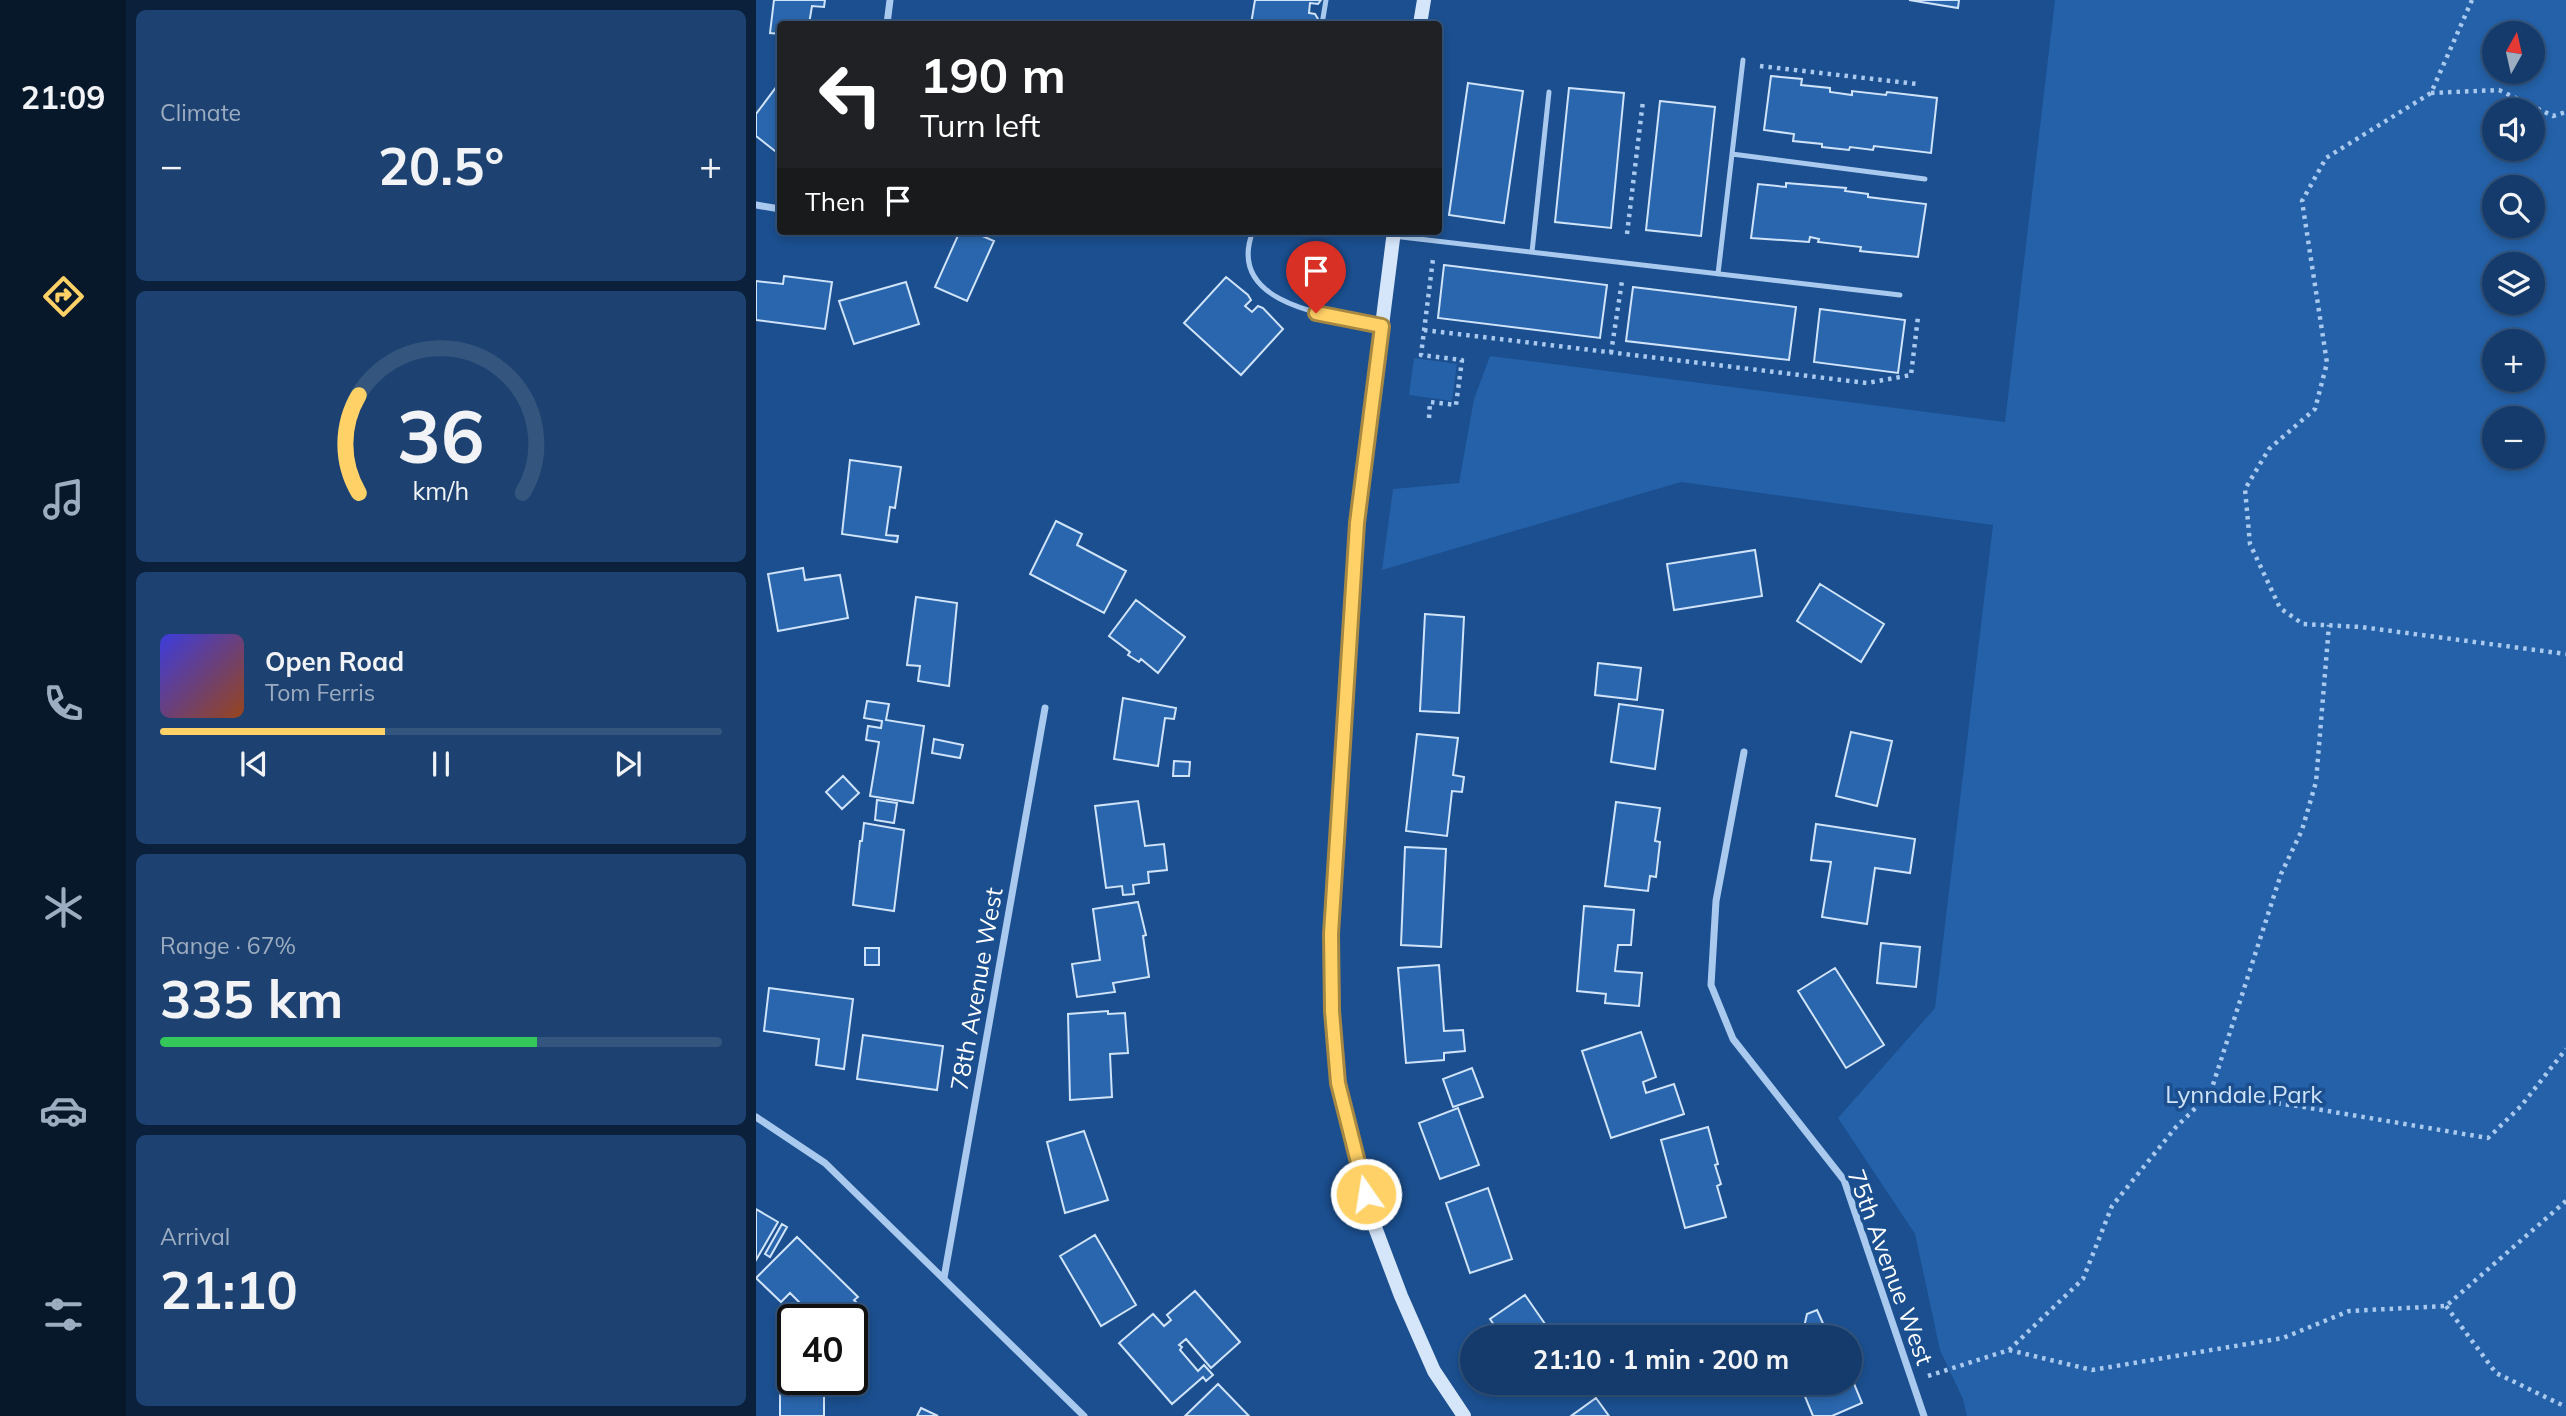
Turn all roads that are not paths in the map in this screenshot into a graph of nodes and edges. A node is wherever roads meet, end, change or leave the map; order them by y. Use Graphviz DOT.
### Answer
graph roads {
  1 [pos="890,0"];
  2 [pos="1326,0"];
  3 [pos="1424,0"];
  4 [pos="887,21"];
  5 [pos="1322,21"];
  6 [pos="1420,21"];
  7 [pos="1743,60"];
  8 [pos="1549,92"];
  9 [pos="1732,154"];
  10 [pos="1924,179"];
  11 [pos="756,205"];
  12 [pos="777,208"];
  13 [pos="1252,235"];
  14 [pos="1394,235"];
  15 [pos="1409,235"];
  16 [pos="1532,252"];
  17 [pos="1718,274"];
  18 [pos="1900,295"];
  19 [pos="1382,326"];
  20 [pos="1045,708"];
  21 [pos="1744,752"];
  22 [pos="756,1117"];
  23 [pos="944,1278"];
  24 [pos="1084,1416"];
  25 [pos="1464,1416"];
  26 [pos="1924,1416"];
  1 -- 4 [label="street"];
  2 -- 5 [label="lane"];
  3 -- 6 [label="street"];
  7 -- 9 [label="lane"];
  8 -- 16 [label="lane"];
  9 -- 10 [label="lane"];
  9 -- 17 [label="lane"];
  11 -- 12 [label="street"];
  13 -- 19 [label="lane"];
  14 -- 19 [label="street"];
  15 -- 16 [label="lane"];
  16 -- 17 [label="lane"];
  17 -- 18 [label="lane"];
  19 -- 25 [label="street"];
  20 -- 23 [label="street, 78th Avenue West"];
  21 -- 26 [label="street, 75th Avenue West"];
  22 -- 23 [label="street"];
  23 -- 24 [label="street"];
}
